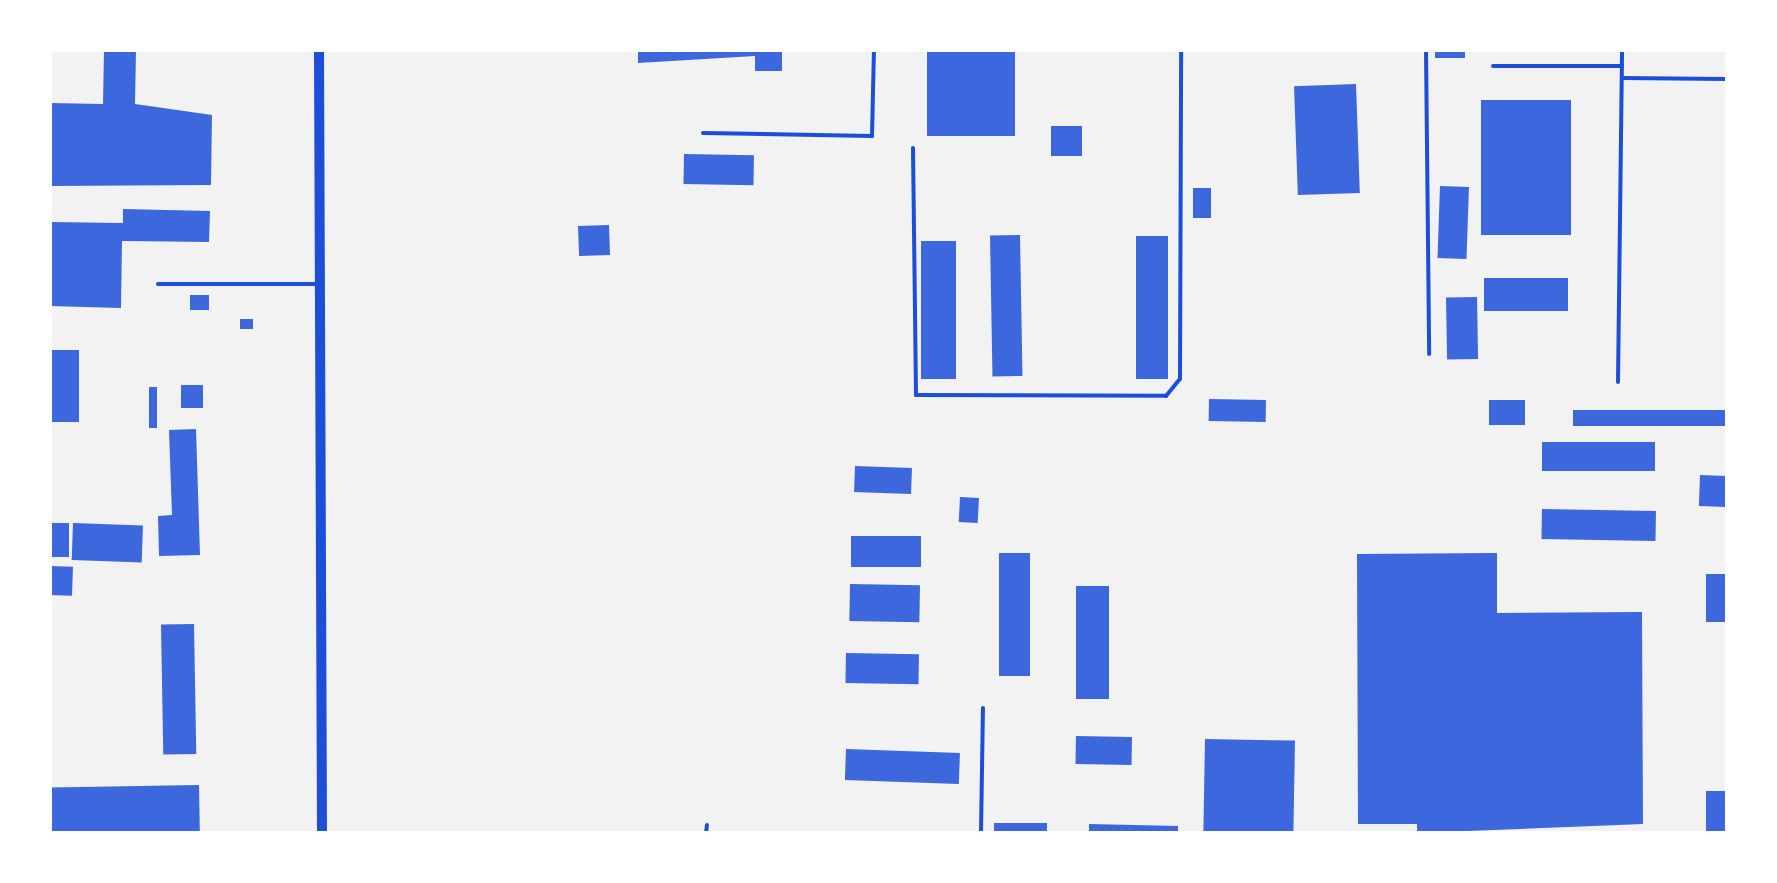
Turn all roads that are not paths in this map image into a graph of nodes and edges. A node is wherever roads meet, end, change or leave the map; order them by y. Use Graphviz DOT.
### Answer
graph roads {
  1 [pos="320,50"];
  2 [pos="874,50"];
  3 [pos="1181,50"];
  4 [pos="1426,50"];
  5 [pos="1622,50"];
  6 [pos="1493,66"];
  7 [pos="1622,66"];
  8 [pos="1622,78"];
  9 [pos="1727,79"];
  10 [pos="704,132"];
  11 [pos="914,148"];
  12 [pos="158,284"];
  13 [pos="318,284"];
  14 [pos="1428,354"];
  15 [pos="1618,382"];
  16 [pos="982,708"];
  17 [pos="707,826"];
  18 [pos="322,833"];
  19 [pos="706,833"];
  20 [pos="982,833"];
  1 -- 13 [label="street"];
  2 -- 10 [label="lane"];
  3 -- 11 [label="lane"];
  4 -- 14 [label="lane"];
  5 -- 7 [label="lane"];
  6 -- 7 [label="lane"];
  7 -- 8 [label="lane"];
  8 -- 9 [label="lane"];
  8 -- 15 [label="lane"];
  12 -- 13 [label="lane"];
  13 -- 18 [label="street"];
  16 -- 20 [label="lane"];
  17 -- 19 [label="lane"];
}
